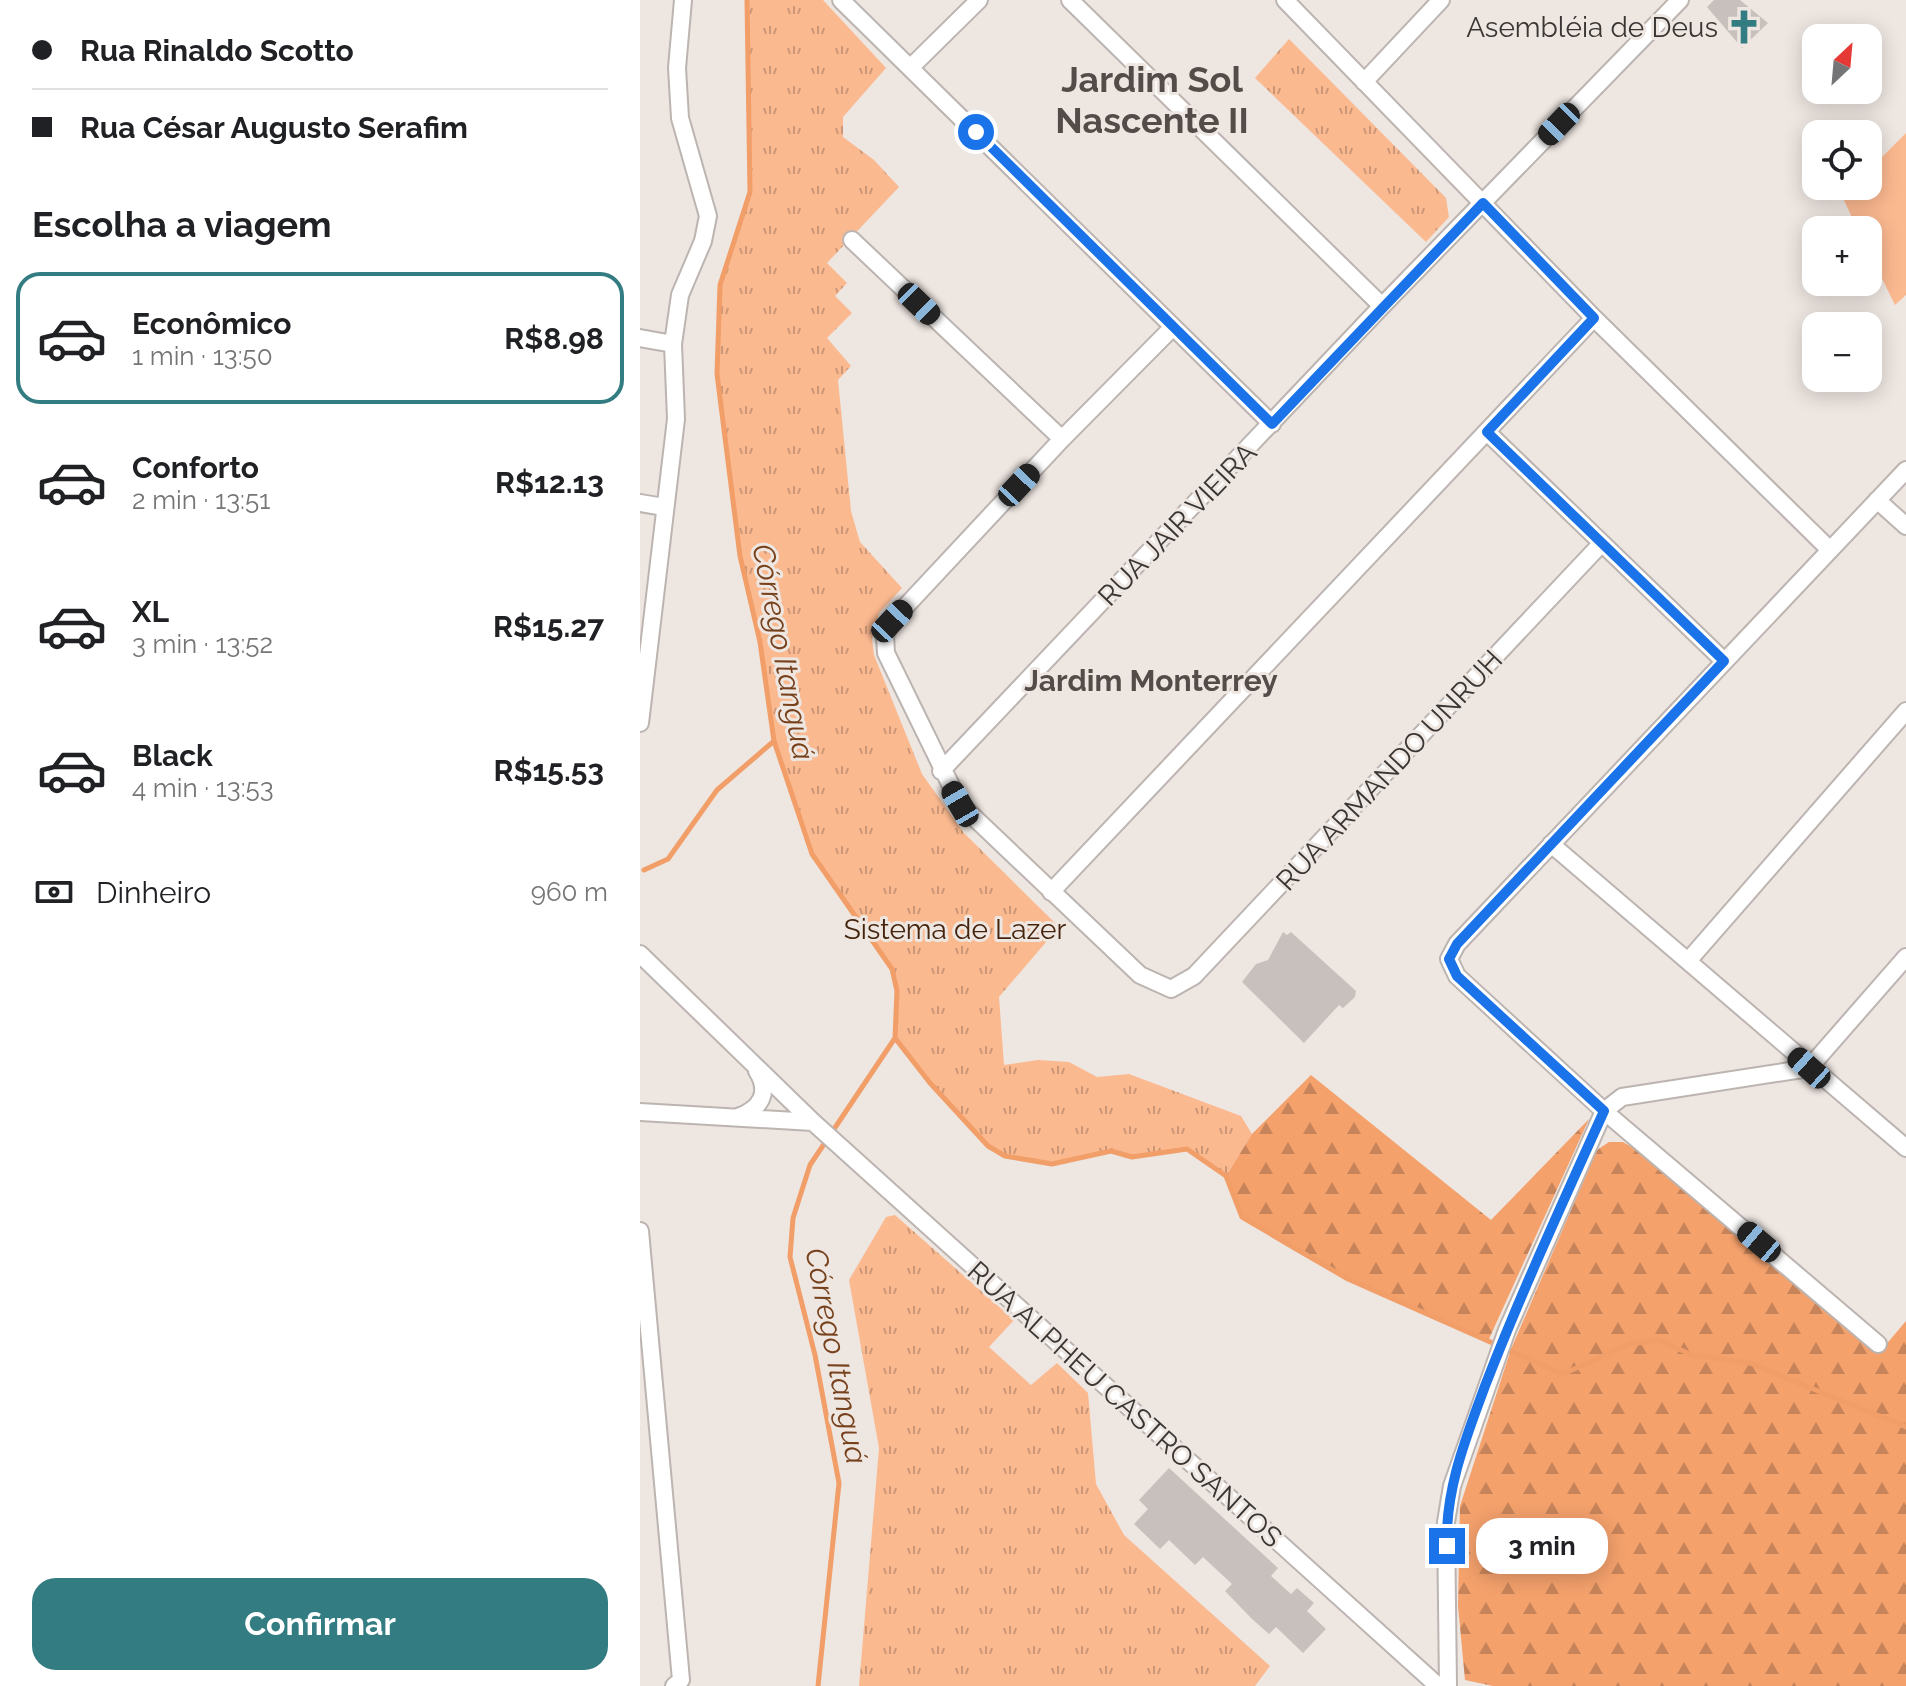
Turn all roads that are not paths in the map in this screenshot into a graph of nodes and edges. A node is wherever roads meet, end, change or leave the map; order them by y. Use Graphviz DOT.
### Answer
graph roads {
  1 [pos="683,0"];
  2 [pos="841,0"];
  3 [pos="979,0"];
  4 [pos="1070,0"];
  5 [pos="1285,0"];
  6 [pos="1441,0"];
  7 [pos="1680,0"];
  8 [pos="911,67"];
  9 [pos="1364,82"];
  10 [pos="1483,203"];
  11 [pos="852,240"];
  12 [pos="1382,306"];
  13 [pos="1594,318"];
  14 [pos="1172,328"];
  15 [pos="640,338"];
  16 [pos="673,344"];
  17 [pos="1272,424"];
  18 [pos="1487,432"];
  19 [pos="1062,439"];
  20 [pos="1906,470"];
  21 [pos="1877,500"];
  22 [pos="640,503"];
  23 [pos="664,507"];
  24 [pos="1906,526"];
  25 [pos="1601,544"];
  26 [pos="1830,550"];
  27 [pos="1724,661"];
  28 [pos="1906,711"];
  29 [pos="640,723"];
  30 [pos="941,771"];
  31 [pos="1551,844"];
  32 [pos="1051,892"];
  33 [pos="640,954"];
  34 [pos="1906,957"];
  35 [pos="1688,961"];
  36 [pos="749,1062"];
  37 [pos="1809,1068"];
  38 [pos="1604,1111"];
  39 [pos="640,1112"];
  40 [pos="737,1118"];
  41 [pos="815,1124"];
  42 [pos="1906,1148"];
  43 [pos="640,1231"];
  44 [pos="1878,1344"];
  45 [pos="677,1683"];
  46 [pos="1438,1686"];
  47 [pos="1448,1686"];
  1 -- 16 [label="street"];
  2 -- 8 [label="street"];
  3 -- 8 [label="street"];
  4 -- 12 [label="street"];
  5 -- 9 [label="street"];
  6 -- 9 [label="street"];
  7 -- 10 [label="street, RUA JAIR VIEIRA"];
  8 -- 14 [label="street"];
  9 -- 10 [label="street"];
  10 -- 12 [label="street, RUA JAIR VIEIRA"];
  10 -- 13 [label="street"];
  11 -- 19 [label="street"];
  12 -- 17 [label="street, RUA JAIR VIEIRA"];
  13 -- 18 [label="street"];
  13 -- 26 [label="street"];
  14 -- 17 [label="street"];
  14 -- 19 [label="street"];
  15 -- 16 [label="street"];
  16 -- 23 [label="street"];
  17 -- 30 [label="street, RUA JAIR VIEIRA"];
  18 -- 25 [label="street"];
  18 -- 32 [label="street"];
  19 -- 30 [label="street"];
  20 -- 21 [label="street"];
  21 -- 24 [label="street"];
  21 -- 26 [label="street"];
  22 -- 23 [label="street"];
  23 -- 29 [label="street"];
  25 -- 27 [label="street"];
  25 -- 32 [label="street, RUA ARMANDO UNRUH"];
  26 -- 27 [label="street"];
  27 -- 31 [label="street"];
  28 -- 35 [label="street"];
  30 -- 32 [label="street"];
  31 -- 35 [label="street"];
  31 -- 38 [label="street"];
  33 -- 36 [label="street, RUA ALPHEU CASTRO SANTOS"];
  34 -- 37 [label="street"];
  35 -- 37 [label="street"];
  36 -- 40 [label="street, RUA ALPHEU CASTRO SANTOS"];
  36 -- 41 [label="street, RUA ALPHEU CASTRO SANTOS"];
  37 -- 38 [label="street"];
  37 -- 42 [label="street"];
  38 -- 44 [label="street"];
  38 -- 47 [label="street"];
  39 -- 40 [label="street"];
  40 -- 41 [label="street"];
  41 -- 46 [label="street, RUA ALPHEU CASTRO SANTOS"];
  43 -- 45 [label="street"];
}
